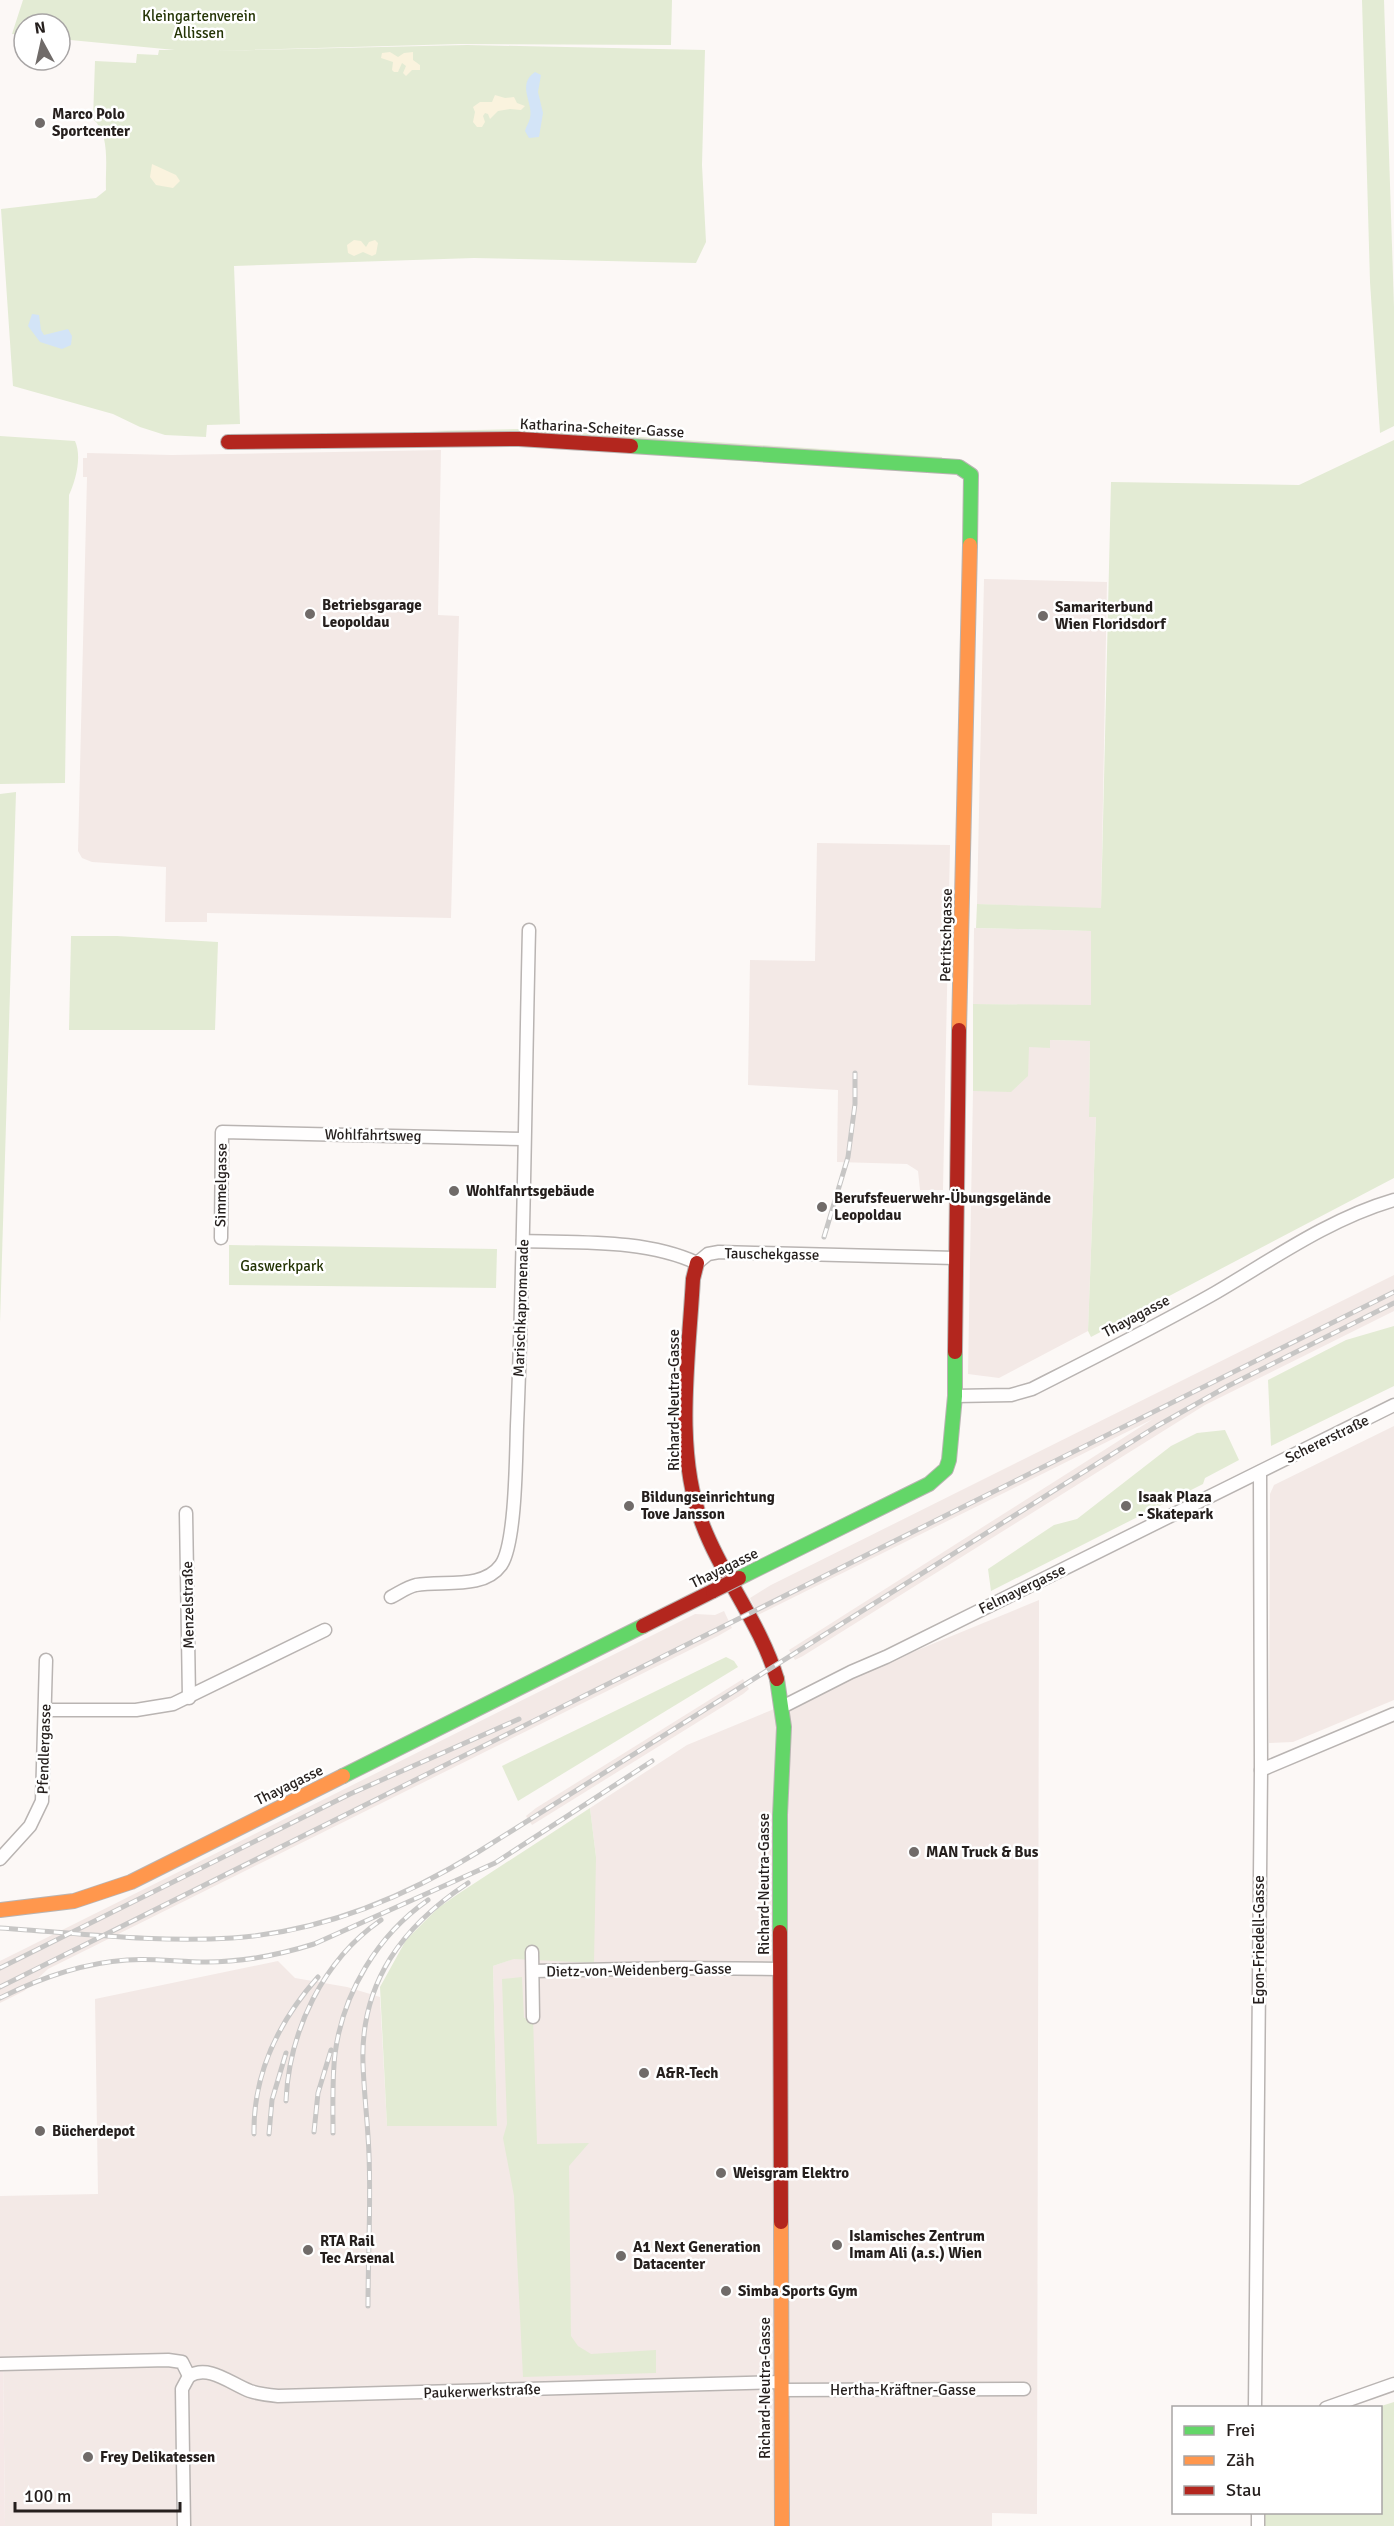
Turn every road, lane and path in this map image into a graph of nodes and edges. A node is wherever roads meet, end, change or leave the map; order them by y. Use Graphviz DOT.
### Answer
graph roads {
  1 [pos="228,442"];
  2 [pos="971,475"];
  3 [pos="529,930"];
  4 [pos="222,1132"];
  5 [pos="524,1139"];
  6 [pos="1394,1200"];
  7 [pos="220,1238"];
  8 [pos="523,1241"];
  9 [pos="955,1258"];
  10 [pos="697,1263"];
  11 [pos="955,1396"];
  12 [pos="1394,1406"];
  13 [pos="1260,1472"];
  14 [pos="186,1513"];
  15 [pos="391,1597"];
  16 [pos="325,1630"];
  17 [pos="46,1660"];
  18 [pos="189,1698"];
  19 [pos="784,1706"];
  20 [pos="45,1710"];
  21 [pos="1394,1714"];
  22 [pos="1261,1770"];
  23 [pos="0,1859"];
  24 [pos="0,1910"];
  25 [pos="532,1952"];
  26 [pos="780,1970"];
  27 [pos="533,1971"];
  28 [pos="533,2017"];
  29 [pos="0,2364"];
  30 [pos="189,2376"];
  31 [pos="1394,2384"];
  32 [pos="781,2386"];
  33 [pos="1024,2389"];
  34 [pos="1255,2406"];
  35 [pos="1332,2406"];
  36 [pos="184,2526"];
  37 [pos="782,2526"];
  1 -- 2 [label="street, Katharina-Scheiter-Gasse"];
  2 -- 9 [label="street, Petritschgasse"];
  3 -- 5 [label="street, Marischkapromenade"];
  4 -- 5 [label="street, Wohlfahrtsweg"];
  4 -- 7 [label="street, Simmelgasse"];
  5 -- 8 [label="street, Marischkapromenade"];
  6 -- 11 [label="street, Thayagasse"];
  8 -- 10 [label="street"];
  8 -- 15 [label="street, Marischkapromenade"];
  9 -- 10 [label="street, Tauschekgasse"];
  9 -- 11 [label="street, Petritschgasse"];
  10 -- 19 [label="street, Richard-Neutra-Gasse"];
  11 -- 24 [label="street, Thayagasse, bridge"];
  12 -- 13 [label="street, Schererstraße"];
  13 -- 19 [label="street, Felmayergasse"];
  13 -- 22 [label="street, Egon-Friedell-Gasse"];
  14 -- 18 [label="street, Menzelstraße"];
  16 -- 18 [label="street"];
  17 -- 20 [label="street, Pfendlergasse"];
  18 -- 20 [label="street"];
  19 -- 26 [label="street, Richard-Neutra-Gasse"];
  20 -- 23 [label="street, Pfendlergasse"];
  21 -- 22 [label="street"];
  22 -- 34 [label="street, Egon-Friedell-Gasse"];
  25 -- 27 [label="street"];
  26 -- 27 [label="street, Dietz-von-Weidenberg-Gasse"];
  26 -- 32 [label="street, Richard-Neutra-Gasse"];
  27 -- 28 [label="street"];
  29 -- 30 [label="street"];
  30 -- 32 [label="street, Paukerwerkstraße"];
  30 -- 36 [label="street"];
  31 -- 35 [label="street"];
  32 -- 33 [label="street, Hertha-Kräftner-Gasse"];
  32 -- 37 [label="street, Richard-Neutra-Gasse"];
}
